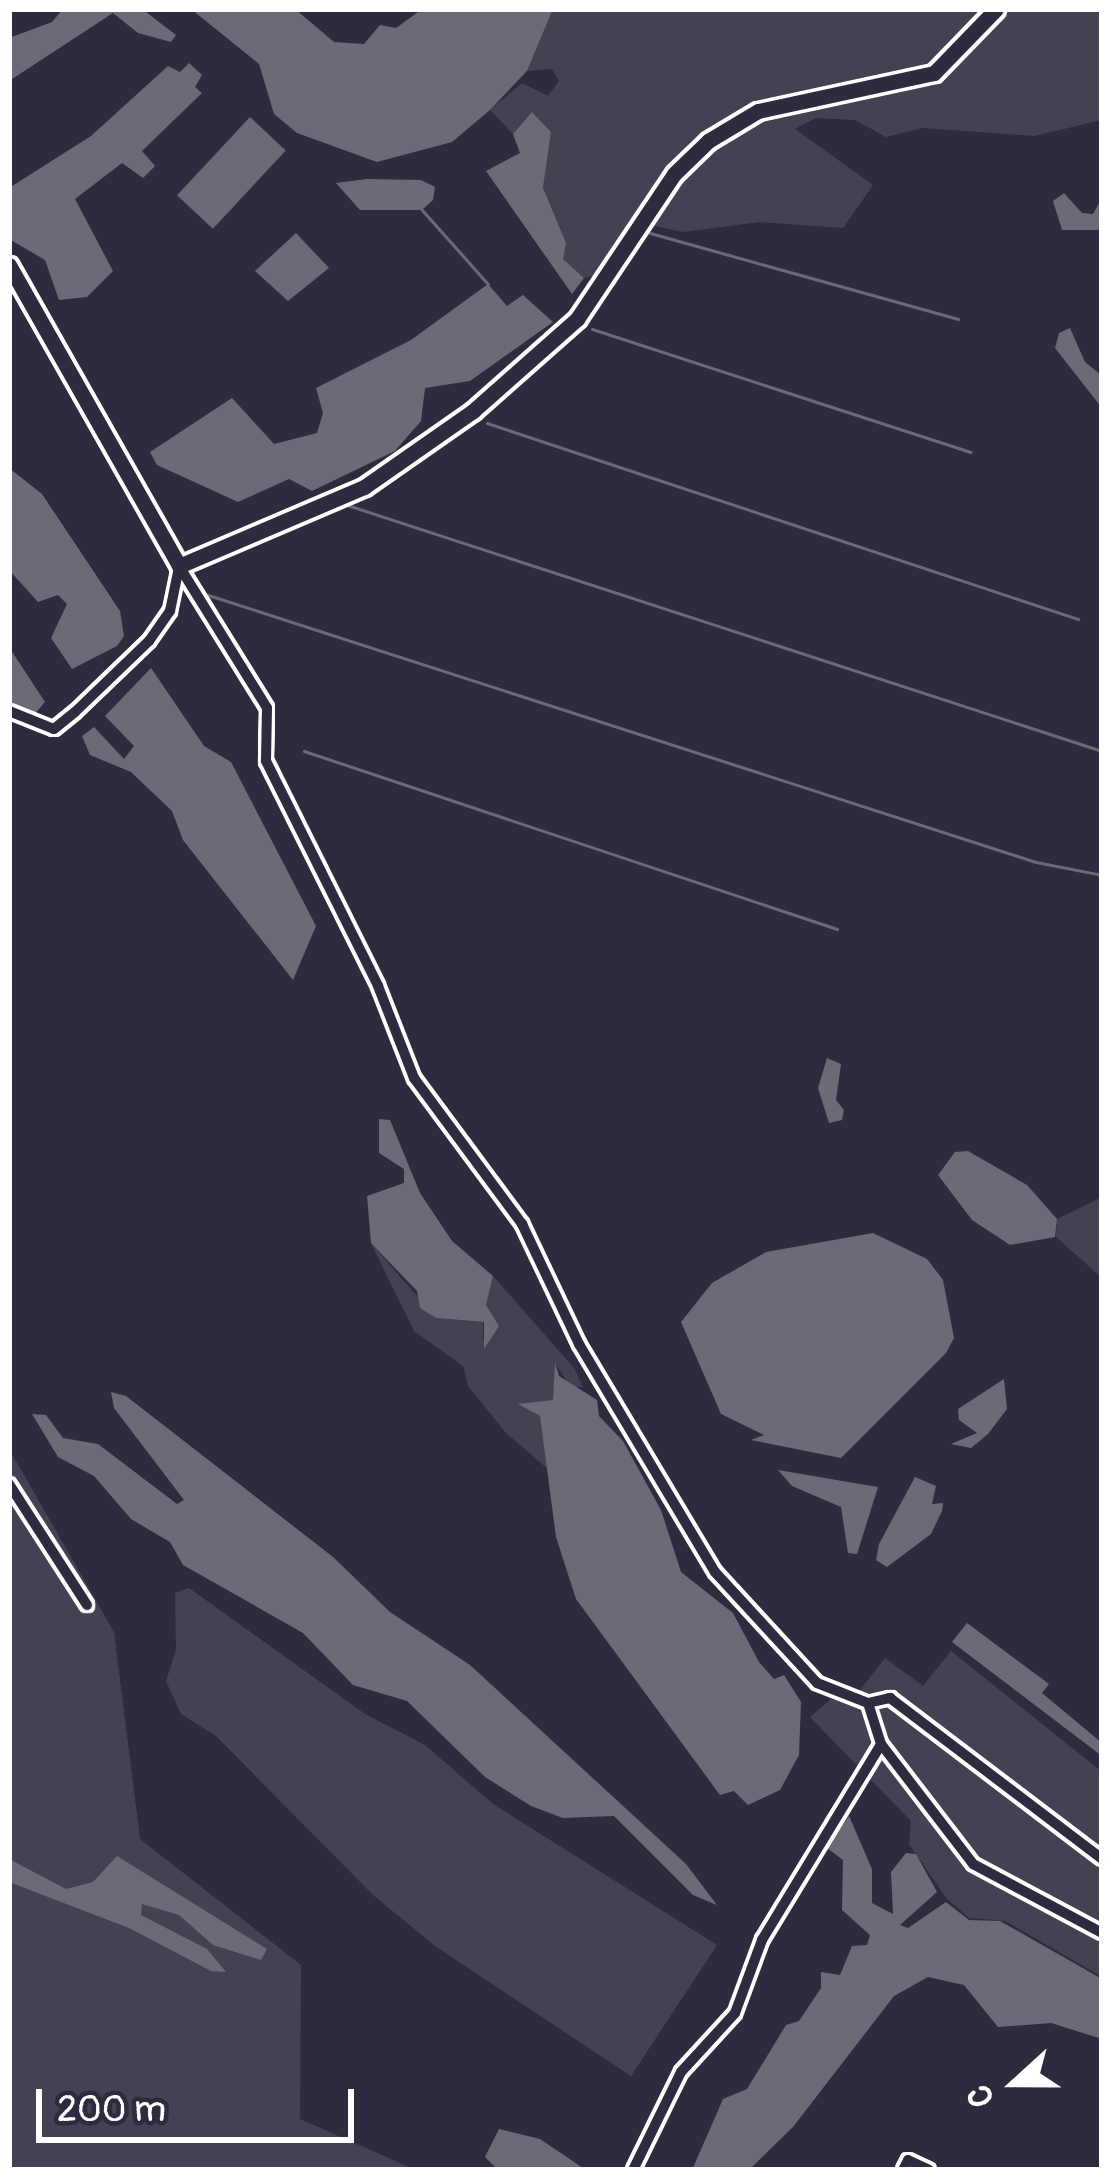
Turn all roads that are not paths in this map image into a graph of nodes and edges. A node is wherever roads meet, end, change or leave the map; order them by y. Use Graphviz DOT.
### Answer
graph roads {
  1 [pos="996,9"];
  2 [pos="9,265"];
  3 [pos="179,566"];
  4 [pos="9,712"];
  5 [pos="9,1484"];
  6 [pos="87,1605"];
  7 [pos="868,1702"];
  8 [pos="881,1744"];
  9 [pos="1102,1859"];
  10 [pos="1102,1933"];
  11 [pos="633,2170"];
  12 [pos="903,2170"];
  13 [pos="929,2170"];
  1 -- 3 [label="street"];
  2 -- 3 [label="street"];
  3 -- 4 [label="street"];
  3 -- 7 [label="street"];
  5 -- 6 [label="street"];
  7 -- 8 [label="street"];
  7 -- 9 [label="street"];
  8 -- 10 [label="street"];
  8 -- 11 [label="street"];
  12 -- 13 [label="street"];
}
